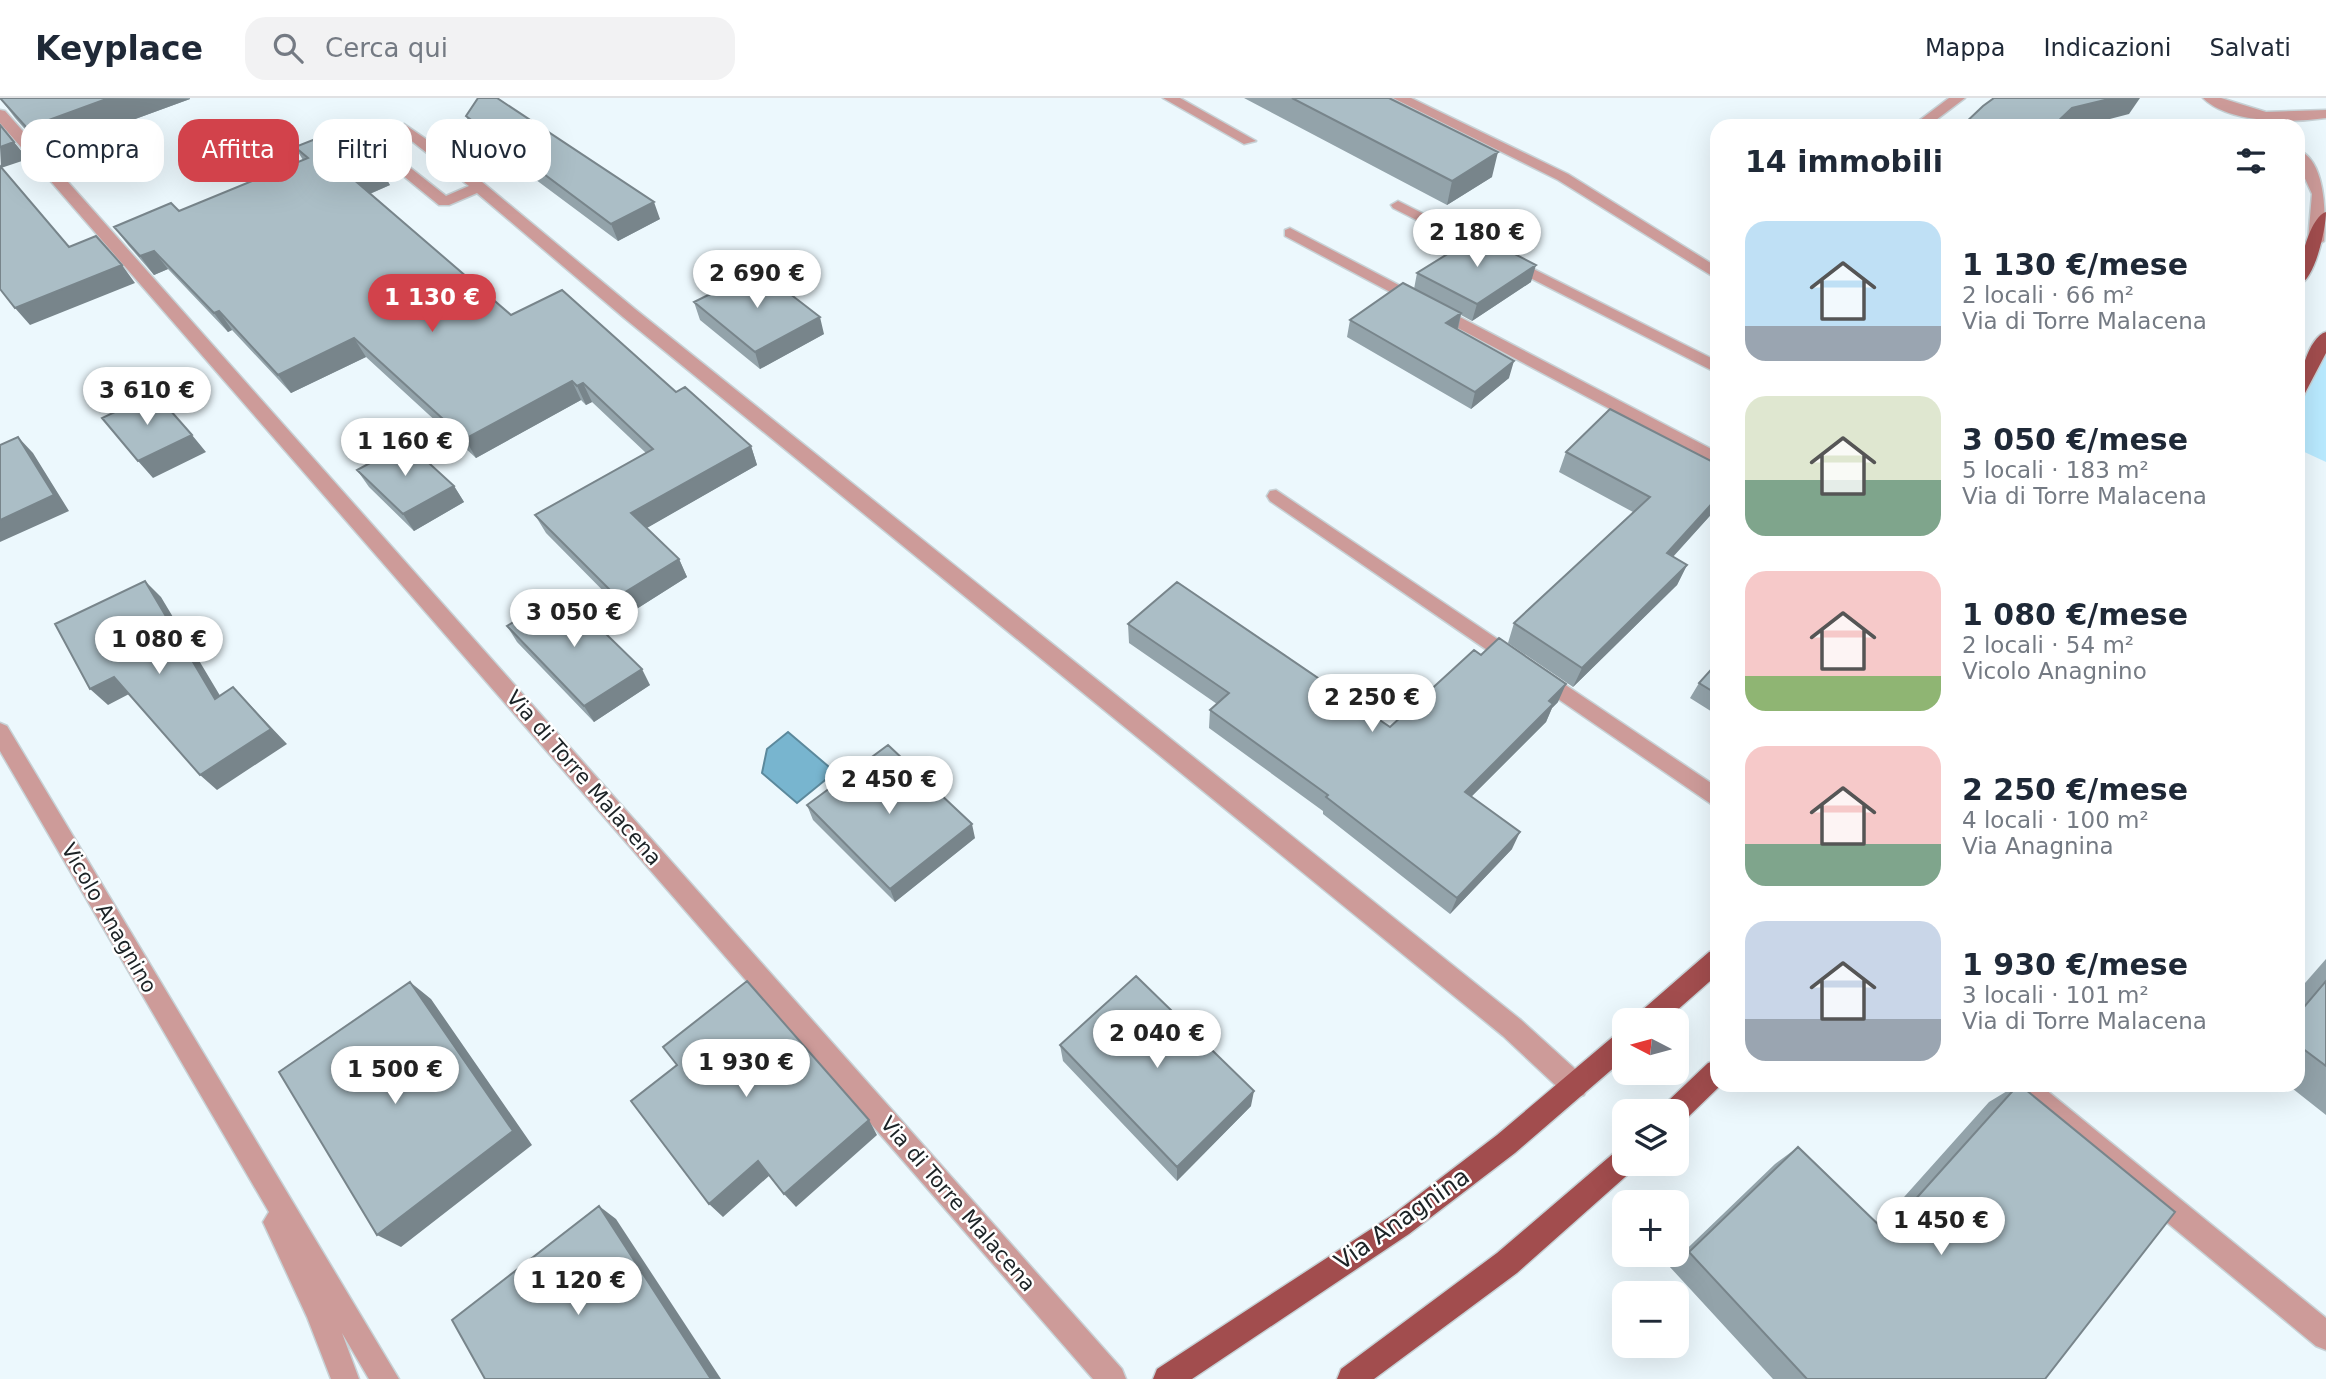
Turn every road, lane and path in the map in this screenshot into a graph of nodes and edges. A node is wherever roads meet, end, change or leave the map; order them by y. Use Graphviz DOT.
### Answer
graph roads {
  1 [pos="1170,98"];
  2 [pos="1400,98"];
  3 [pos="1958,98"];
  4 [pos="2210,98"];
  5 [pos="0,114"];
  6 [pos="2326,114"];
  7 [pos="1929,119"];
  8 [pos="2242,119"];
  9 [pos="412,134"];
  10 [pos="1249,141"];
  11 [pos="2305,162"];
  12 [pos="412,176"];
  13 [pos="479,187"];
  14 [pos="1398,205"];
  15 [pos="2326,216"];
  16 [pos="1290,233"];
  17 [pos="2316,241"];
  18 [pos="2305,265"];
  19 [pos="1710,270"];
  20 [pos="2326,337"];
  21 [pos="1710,364"];
  22 [pos="2305,378"];
  23 [pos="1710,456"];
  24 [pos="1276,496"];
  25 [pos="0,732"];
  26 [pos="1710,794"];
  27 [pos="1710,966"];
  28 [pos="1663,1008"];
  29 [pos="1612,1054"];
  30 [pos="1710,1079"];
  31 [pos="1575,1086"];
  32 [pos="2030,1092"];
  33 [pos="1689,1099"];
  34 [pos="218,1104"];
  35 [pos="1612,1171"];
  36 [pos="2326,1336"];
  37 [pos="345,1379"];
  38 [pos="385,1379"];
  39 [pos="1112,1379"];
  40 [pos="1167,1379"];
  41 [pos="1351,1379"];
  1 -- 10 [label="street"];
  2 -- 19 [label="street"];
  3 -- 7 [label="street"];
  4 -- 8 [label="street"];
  5 -- 39 [label="street, Via di Torre Malacena"];
  6 -- 8 [label="street"];
  9 -- 13 [label="street"];
  11 -- 17 [label="street"];
  12 -- 13 [label="street"];
  13 -- 31 [label="street"];
  14 -- 21 [label="street"];
  15 -- 17 [label="main road"];
  16 -- 23 [label="street"];
  17 -- 18 [label="main road"];
  20 -- 22 [label="main road"];
  24 -- 26 [label="street"];
  25 -- 34 [label="street, Vicolo Anagnino"];
  27 -- 28 [label="main road"];
  29 -- 31 [label="main road, Via Anagnina"];
  30 -- 33 [label="main road"];
  31 -- 40 [label="main road, Via Anagnina"];
  32 -- 36 [label="street"];
  34 -- 37 [label="street, Vicolo Anagnino"];
  34 -- 38 [label="street, Vicolo Anagnino"];
  35 -- 41 [label="main road"];
}
